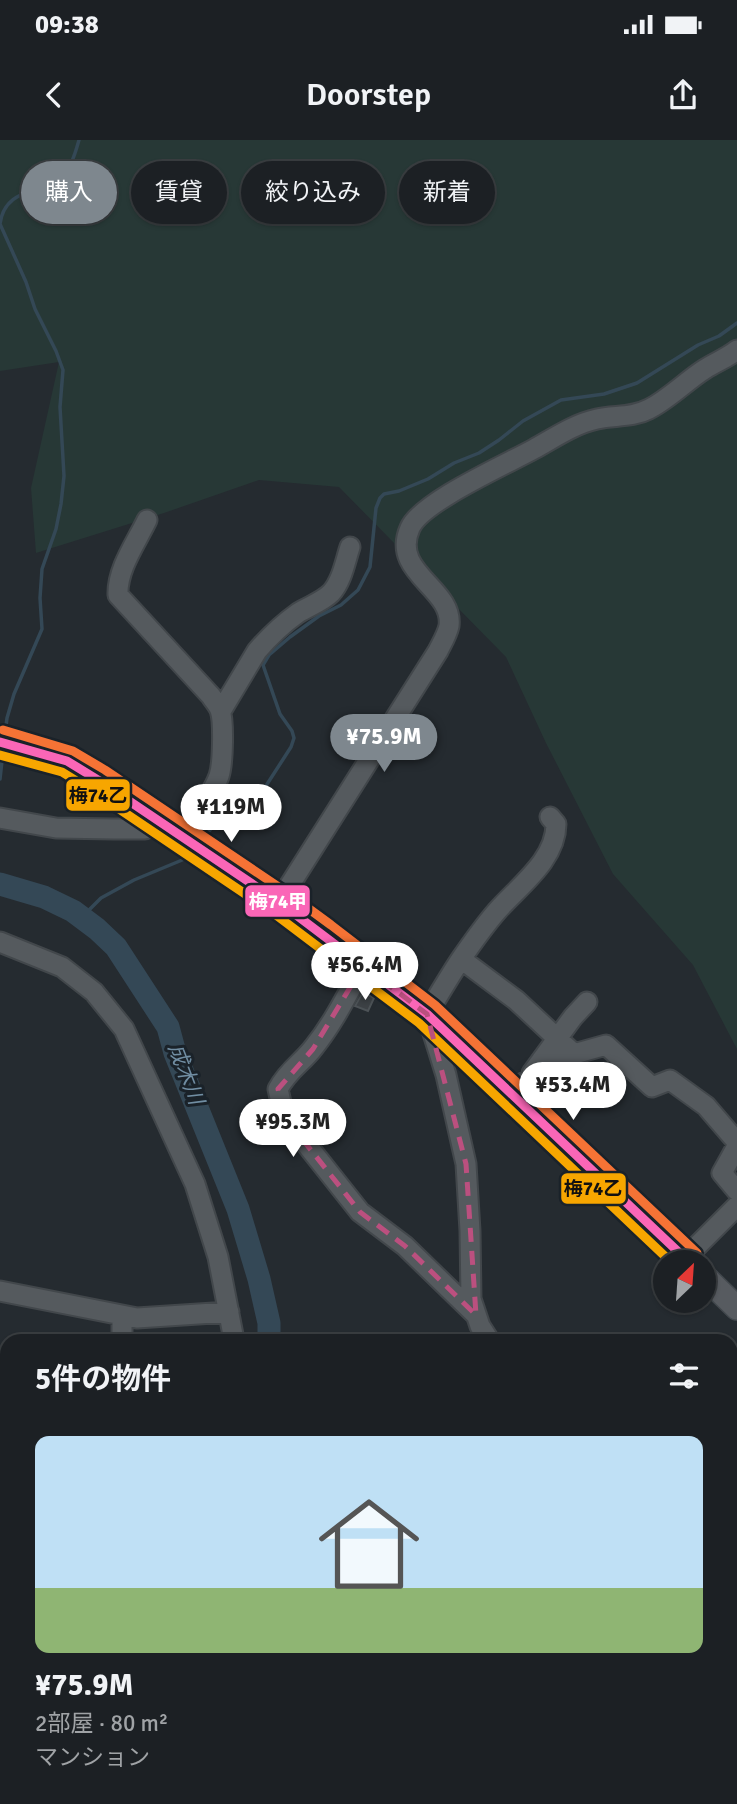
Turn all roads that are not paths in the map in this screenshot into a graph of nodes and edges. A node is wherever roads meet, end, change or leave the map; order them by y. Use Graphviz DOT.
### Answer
graph roads {
  1 [pos="737,350"];
  2 [pos="147,520"];
  3 [pos="350,547"];
  4 [pos="221,712"];
  5 [pos="0,742"];
  6 [pos="551,817"];
  7 [pos="0,818"];
  8 [pos="158,820"];
  9 [pos="181,836"];
  10 [pos="279,902"];
  11 [pos="0,943"];
  12 [pos="461,959"];
  13 [pos="363,966"];
  14 [pos="587,1002"];
  15 [pos="427,1014"];
  16 [pos="557,1039"];
  17 [pos="574,1054"];
  18 [pos="520,1089"];
  19 [pos="737,1144"];
  20 [pos="737,1191"];
  21 [pos="737,1206"];
  22 [pos="677,1250"];
  23 [pos="696,1250"];
  24 [pos="716,1286"];
  25 [pos="0,1291"];
  26 [pos="733,1299"];
  27 [pos="229,1312"];
  28 [pos="476,1315"];
  29 [pos="122,1316"];
  30 [pos="122,1334"];
  31 [pos="233,1334"];
  32 [pos="485,1334"];
  1 -- 10 [label="street"];
  2 -- 4 [label="street"];
  3 -- 4 [label="street"];
  4 -- 9 [label="street"];
  5 -- 8 [label="main road"];
  6 -- 12 [label="street"];
  7 -- 8 [label="street"];
  8 -- 9 [label="main road"];
  9 -- 10 [label="main road"];
  10 -- 13 [label="main road"];
  11 -- 27 [label="street"];
  12 -- 15 [label="street"];
  12 -- 16 [label="street"];
  13 -- 15 [label="main road"];
  13 -- 28 [label="street"];
  14 -- 16 [label="street"];
  15 -- 18 [label="main road"];
  15 -- 28 [label="street"];
  16 -- 17 [label="street"];
  16 -- 18 [label="street"];
  17 -- 18 [label="street"];
  17 -- 19 [label="street"];
  18 -- 22 [label="main road"];
  19 -- 20 [label="street"];
  21 -- 23 [label="street"];
  24 -- 26 [label="main road"];
  25 -- 29 [label="street"];
  27 -- 29 [label="street"];
  27 -- 31 [label="street"];
  28 -- 32 [label="street"];
  29 -- 30 [label="street"];
}
